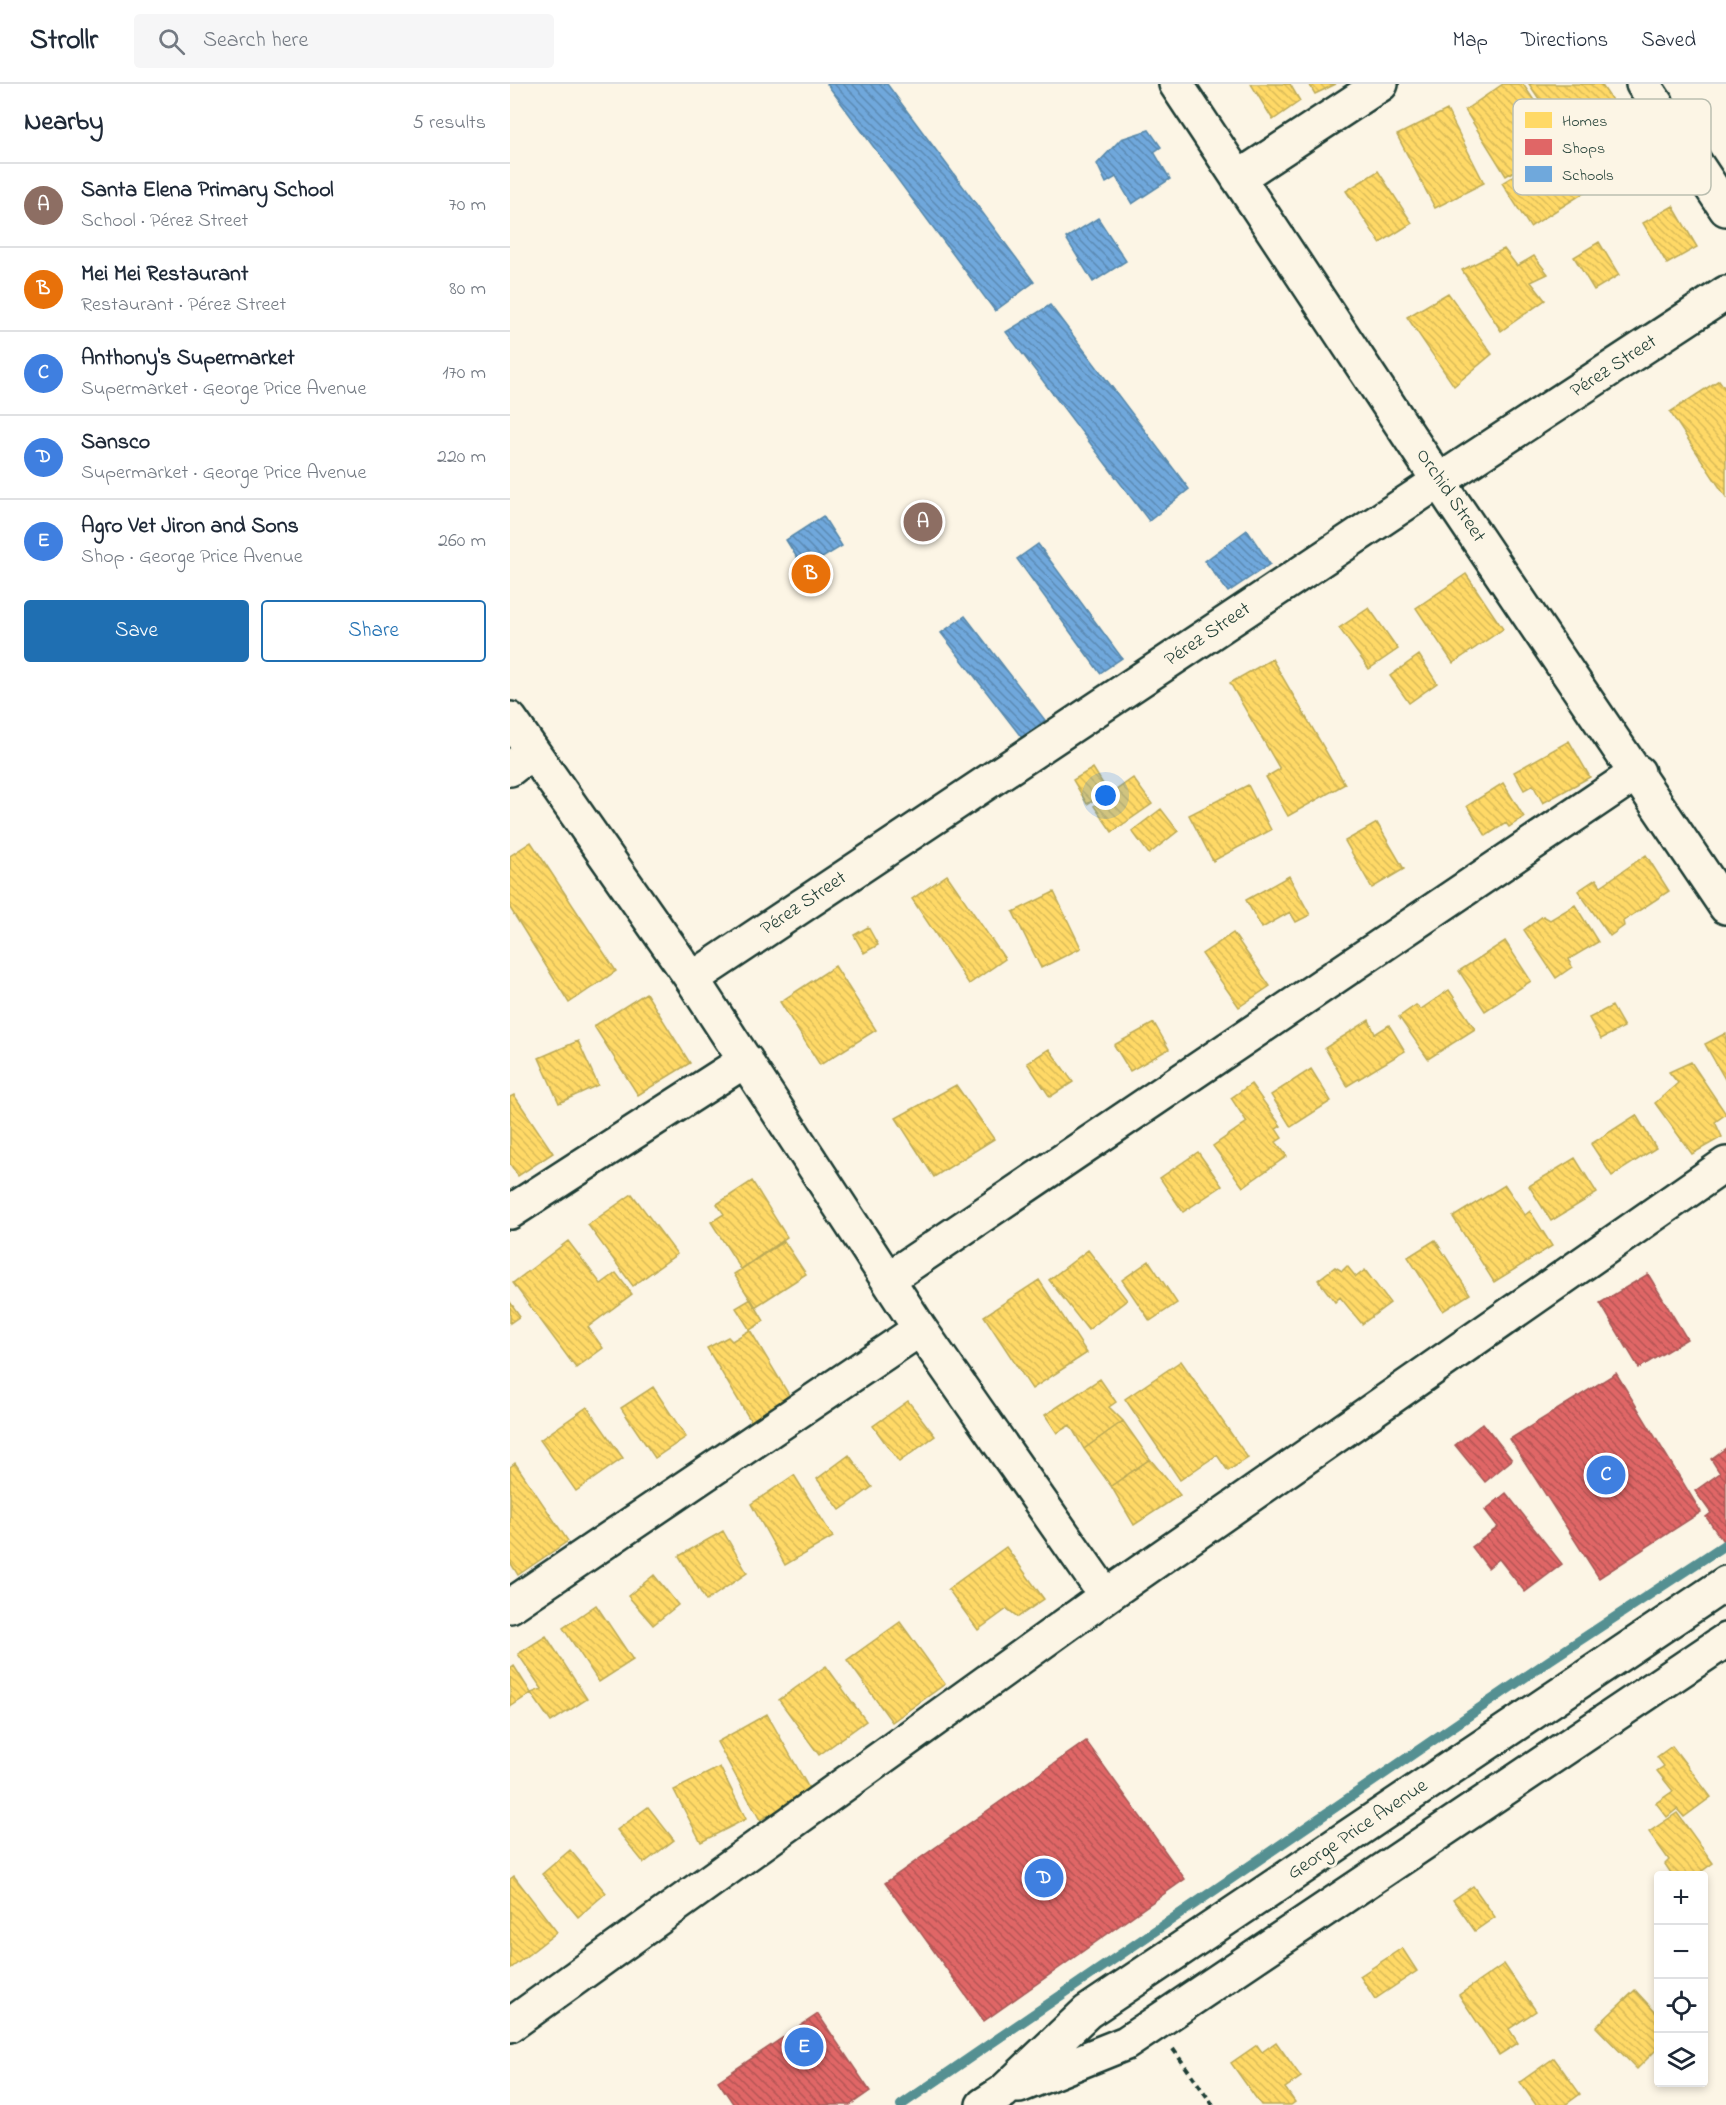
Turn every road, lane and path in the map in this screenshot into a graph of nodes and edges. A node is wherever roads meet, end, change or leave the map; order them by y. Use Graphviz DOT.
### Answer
graph roads {
  1 [pos="1176,84"];
  2 [pos="1381,84"];
  3 [pos="1643,84"];
  4 [pos="1653,99"];
  5 [pos="1238,178"];
  6 [pos="1711,186"];
  7 [pos="1726,208"];
  8 [pos="1725,296"];
  9 [pos="1439,481"];
  10 [pos="510,719"];
  11 [pos="521,760"];
  12 [pos="1638,772"];
  13 [pos="1726,906"];
  14 [pos="692,979"];
  15 [pos="746,1060"];
  16 [pos="1726,1164"];
  17 [pos="510,1212"];
  18 [pos="888,1279"];
  19 [pos="920,1329"];
  20 [pos="1726,1583"];
  21 [pos="1106,1596"];
  22 [pos="510,1606"];
  23 [pos="1726,1640"];
  24 [pos="1155,2024"];
  25 [pos="510,2025"];
  26 [pos="993,2098"];
  27 [pos="1213,2105"];
  1 -- 5 [label="street, Orchid Street"];
  2 -- 5 [label="street"];
  3 -- 4 [label="street"];
  5 -- 9 [label="street, Orchid Street"];
  6 -- 7 [label="street"];
  8 -- 9 [label="street, Pérez Street"];
  9 -- 12 [label="street, Orchid Street"];
  9 -- 14 [label="street, Pérez Street"];
  10 -- 11 [label="street"];
  11 -- 14 [label="street"];
  12 -- 13 [label="street, Orchid Street"];
  12 -- 18 [label="street"];
  14 -- 15 [label="street"];
  15 -- 17 [label="street"];
  15 -- 18 [label="street"];
  16 -- 21 [label="street"];
  18 -- 19 [label="street"];
  19 -- 21 [label="street"];
  19 -- 22 [label="street"];
  20 -- 26 [label="street, George Price Avenue"];
  21 -- 25 [label="street"];
  23 -- 24 [label="street, George Price Avenue"];
  24 -- 26 [label="street, George Price Avenue"];
  24 -- 27 [label="path"];
}
